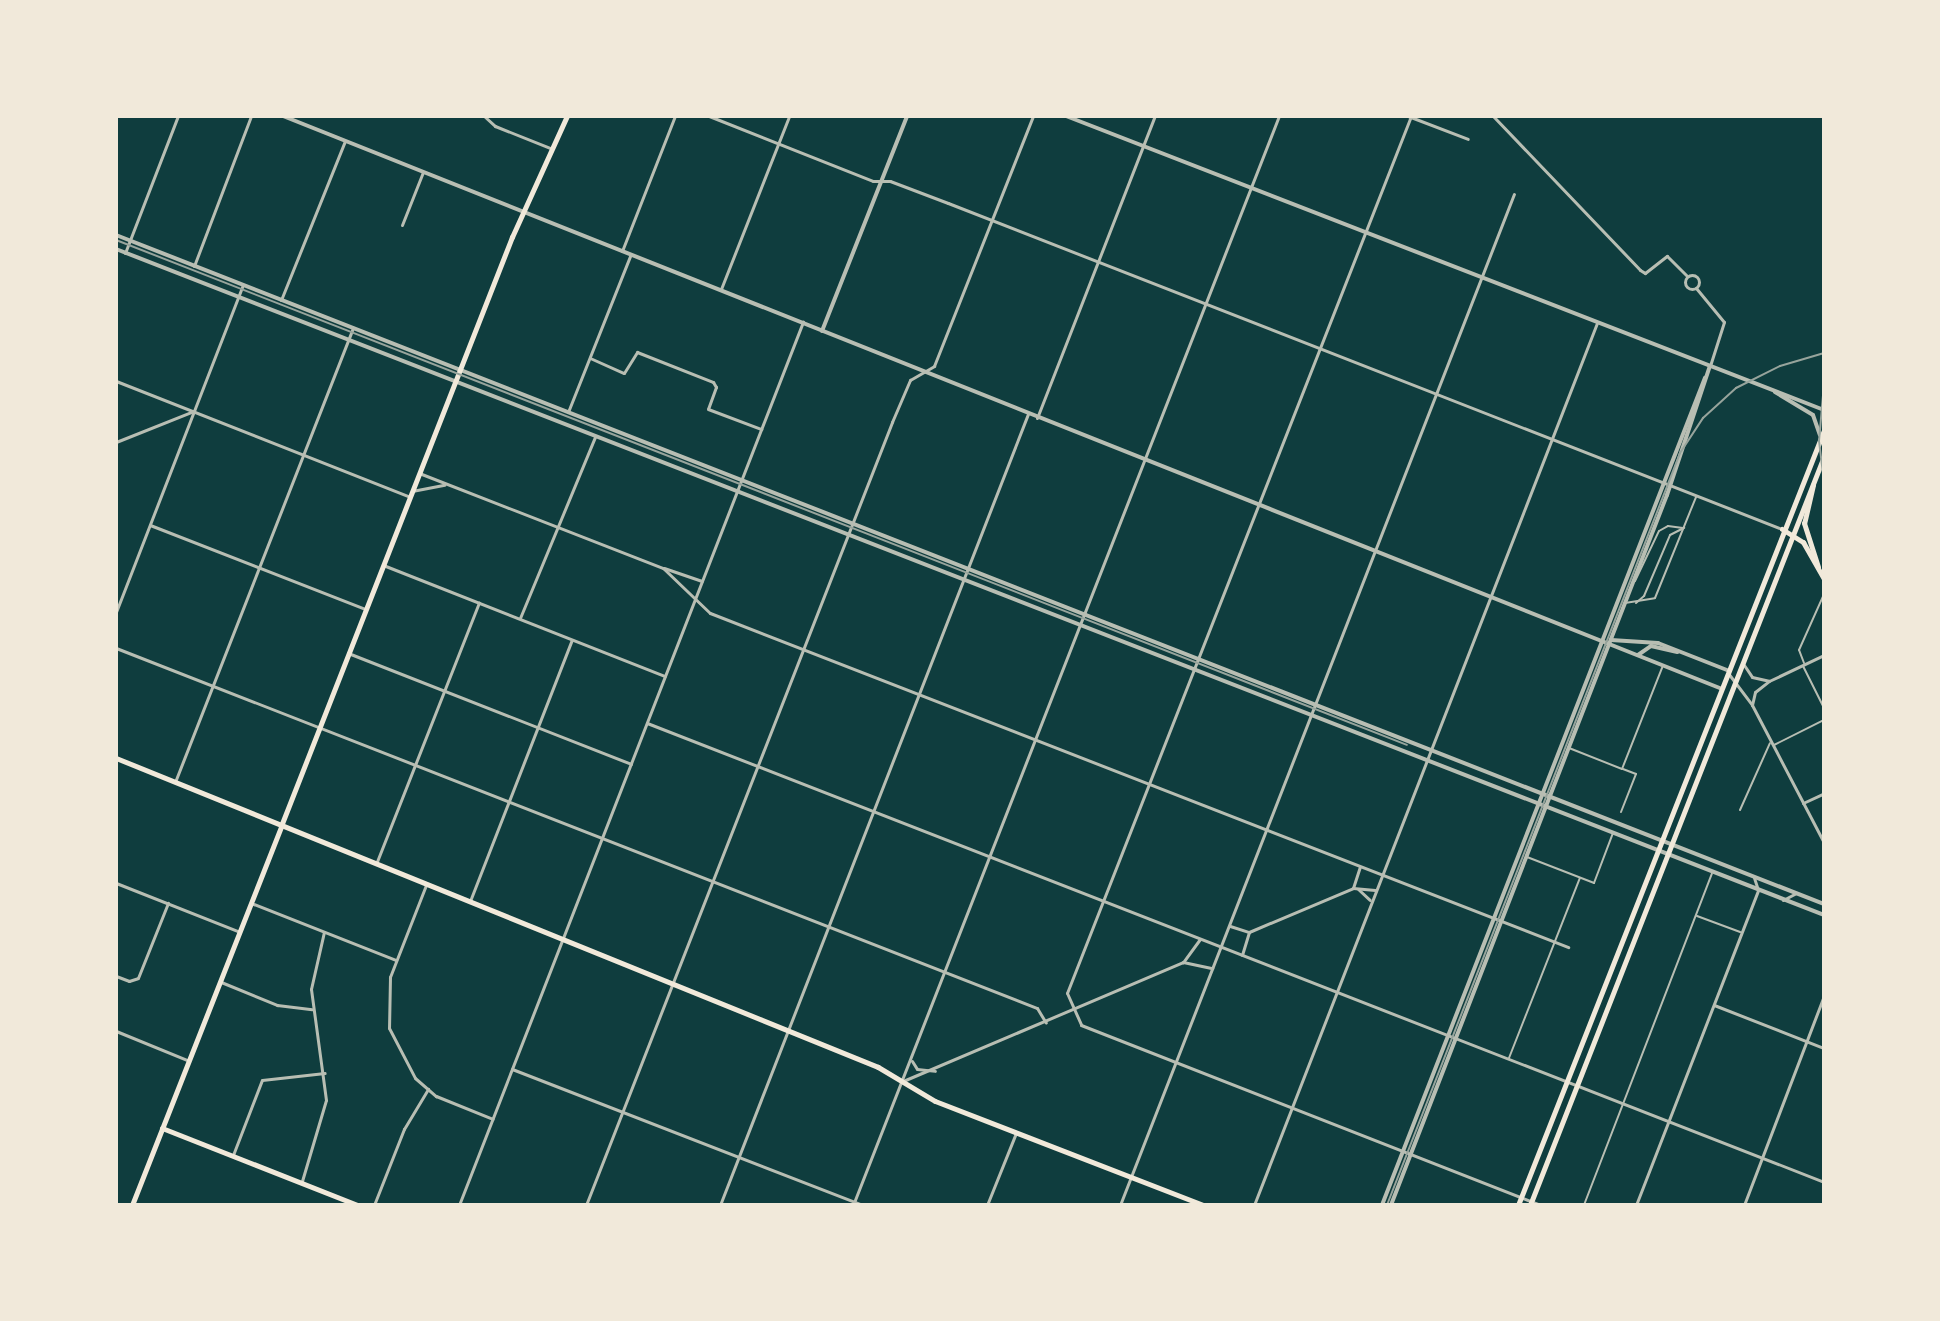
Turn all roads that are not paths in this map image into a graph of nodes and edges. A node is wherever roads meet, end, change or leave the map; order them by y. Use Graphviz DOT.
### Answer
graph roads {
  1 [pos="178,116"];
  2 [pos="251,116"];
  3 [pos="283,116"];
  4 [pos="484,116"];
  5 [pos="567,116"];
  6 [pos="675,116"];
  7 [pos="709,116"];
  8 [pos="789,116"];
  9 [pos="907,116"];
  10 [pos="1033,116"];
  11 [pos="1066,116"];
  12 [pos="1155,116"];
  13 [pos="1279,116"];
  14 [pos="1410,116"];
  15 [pos="1493,116"];
  16 [pos="1468,139"];
  17 [pos="345,141"];
  18 [pos="779,144"];
  19 [pos="1143,146"];
  20 [pos="554,150"];
  21 [pos="423,172"];
  22 [pos="881,181"];
  23 [pos="1251,188"];
  24 [pos="1514,194"];
  25 [pos="525,212"];
  26 [pos="992,220"];
  27 [pos="402,225"];
  28 [pos="1365,233"];
  29 [pos="116,235"];
  30 [pos="130,241"];
  31 [pos="116,249"];
  32 [pos="622,251"];
  33 [pos="125,253"];
  34 [pos="631,254"];
  35 [pos="1099,262"];
  36 [pos="194,266"];
  37 [pos="1687,276"];
  38 [pos="1480,277"];
  39 [pos="243,285"];
  40 [pos="1696,288"];
  41 [pos="721,289"];
  42 [pos="238,297"];
  43 [pos="281,300"];
  44 [pos="1207,304"];
  45 [pos="803,322"];
  46 [pos="1597,323"];
  47 [pos="353,328"];
  48 [pos="822,331"];
  49 [pos="349,340"];
  50 [pos="1321,348"];
  51 [pos="590,358"];
  52 [pos="1710,366"];
  53 [pos="460,370"];
  54 [pos="923,373"];
  55 [pos="1707,376"];
  56 [pos="116,381"];
  57 [pos="455,382"];
  58 [pos="1773,390"];
  59 [pos="1436,393"];
  60 [pos="1824,410"];
  61 [pos="194,411"];
  62 [pos="568,412"];
  63 [pos="1028,414"];
  64 [pos="1037,418"];
  65 [pos="761,429"];
  66 [pos="1824,430"];
  67 [pos="595,437"];
  68 [pos="1821,438"];
  69 [pos="1552,439"];
  70 [pos="116,442"];
  71 [pos="304,455"];
  72 [pos="1824,456"];
  73 [pos="1145,460"];
  74 [pos="419,473"];
  75 [pos="741,480"];
  76 [pos="1813,480"];
  77 [pos="1662,483"];
  78 [pos="448,484"];
  79 [pos="1670,486"];
  80 [pos="737,492"];
  81 [pos="411,494"];
  82 [pos="1697,496"];
  83 [pos="1260,505"];
  84 [pos="853,524"];
  85 [pos="150,525"];
  86 [pos="558,528"];
  87 [pos="1684,528"];
  88 [pos="1782,529"];
  89 [pos="1791,533"];
  90 [pos="848,536"];
  91 [pos="1375,549"];
  92 [pos="383,565"];
  93 [pos="1818,567"];
  94 [pos="260,568"];
  95 [pos="663,568"];
  96 [pos="968,570"];
  97 [pos="1824,579"];
  98 [pos="963,580"];
  99 [pos="702,581"];
  100 [pos="1632,583"];
  101 [pos="1491,594"];
  102 [pos="1824,594"];
  103 [pos="695,600"];
  104 [pos="479,603"];
  105 [pos="1624,603"];
  106 [pos="1635,604"];
  107 [pos="366,609"];
  108 [pos="116,612"];
  109 [pos="1084,615"];
  110 [pos="520,619"];
  111 [pos="1080,626"];
  112 [pos="1602,638"];
  113 [pos="572,640"];
  114 [pos="1610,641"];
  115 [pos="116,648"];
  116 [pos="802,650"];
  117 [pos="1684,652"];
  118 [pos="348,653"];
  119 [pos="1638,655"];
  120 [pos="1824,655"];
  121 [pos="1199,659"];
  122 [pos="1743,660"];
  123 [pos="1804,664"];
  124 [pos="1663,666"];
  125 [pos="1727,670"];
  126 [pos="1194,671"];
  127 [pos="665,676"];
  128 [pos="1769,681"];
  129 [pos="1733,684"];
  130 [pos="213,686"];
  131 [pos="1720,688"];
  132 [pos="445,690"];
  133 [pos="918,695"];
  134 [pos="1315,705"];
  135 [pos="1752,705"];
  136 [pos="1824,708"];
  137 [pos="1311,716"];
  138 [pos="1824,720"];
  139 [pos="647,723"];
  140 [pos="320,727"];
  141 [pos="538,727"];
  142 [pos="1034,740"];
  143 [pos="1772,744"];
  144 [pos="1568,748"];
  145 [pos="1431,750"];
  146 [pos="116,758"];
  147 [pos="1426,761"];
  148 [pos="631,764"];
  149 [pos="417,765"];
  150 [pos="759,766"];
  151 [pos="1622,769"];
  152 [pos="175,782"];
  153 [pos="1150,786"];
  154 [pos="1541,793"];
  155 [pos="1824,793"];
  156 [pos="1549,796"];
  157 [pos="509,801"];
  158 [pos="1803,803"];
  159 [pos="1537,804"];
  160 [pos="1545,807"];
  161 [pos="1740,810"];
  162 [pos="873,811"];
  163 [pos="1621,812"];
  164 [pos="281,826"];
  165 [pos="1266,831"];
  166 [pos="1613,833"];
  167 [pos="602,838"];
  168 [pos="1660,840"];
  169 [pos="1824,843"];
  170 [pos="1672,845"];
  171 [pos="1656,850"];
  172 [pos="1668,855"];
  173 [pos="989,856"];
  174 [pos="1526,856"];
  175 [pos="376,865"];
  176 [pos="1360,867"];
  177 [pos="1713,872"];
  178 [pos="1381,875"];
  179 [pos="1751,875"];
  180 [pos="1580,878"];
  181 [pos="714,881"];
  182 [pos="116,883"];
  183 [pos="426,885"];
  184 [pos="1356,889"];
  185 [pos="1375,890"];
  186 [pos="1758,890"];
  187 [pos="1796,893"];
  188 [pos="1783,900"];
  189 [pos="1104,901"];
  190 [pos="1371,901"];
  191 [pos="470,902"];
  192 [pos="168,903"];
  193 [pos="251,903"];
  194 [pos="1824,904"];
  195 [pos="1696,915"];
  196 [pos="1824,915"];
  197 [pos="1493,919"];
  198 [pos="1501,921"];
  199 [pos="1229,925"];
  200 [pos="828,926"];
  201 [pos="240,932"];
  202 [pos="324,932"];
  203 [pos="1249,932"];
  204 [pos="1742,933"];
  205 [pos="1200,939"];
  206 [pos="562,940"];
  207 [pos="1555,942"];
  208 [pos="1221,947"];
  209 [pos="1568,947"];
  210 [pos="1242,955"];
  211 [pos="396,960"];
  212 [pos="1183,962"];
  213 [pos="1212,968"];
  214 [pos="944,971"];
  215 [pos="116,976"];
  216 [pos="220,982"];
  217 [pos="673,986"];
  218 [pos="1337,992"];
  219 [pos="1824,996"];
  220 [pos="1714,1005"];
  221 [pos="312,1009"];
  222 [pos="1073,1011"];
  223 [pos="1046,1023"];
  224 [pos="116,1031"];
  225 [pos="787,1031"];
  226 [pos="1448,1035"];
  227 [pos="1455,1038"];
  228 [pos="1807,1041"];
  229 [pos="1824,1048"];
  230 [pos="911,1059"];
  231 [pos="1509,1059"];
  232 [pos="189,1061"];
  233 [pos="1176,1062"];
  234 [pos="512,1069"];
  235 [pos="935,1071"];
  236 [pos="325,1073"];
  237 [pos="922,1076"];
  238 [pos="903,1081"];
  239 [pos="1566,1082"];
  240 [pos="1577,1086"];
  241 [pos="428,1089"];
  242 [pos="922,1094"];
  243 [pos="1624,1104"];
  244 [pos="1292,1108"];
  245 [pos="623,1112"];
  246 [pos="493,1119"];
  247 [pos="1669,1122"];
  248 [pos="162,1128"];
  249 [pos="1016,1133"];
  250 [pos="1403,1151"];
  251 [pos="1410,1154"];
  252 [pos="233,1155"];
  253 [pos="738,1157"];
  254 [pos="1762,1158"];
  255 [pos="1131,1177"];
  256 [pos="301,1182"];
  257 [pos="1824,1182"];
  258 [pos="1522,1198"];
  259 [pos="1531,1203"];
  260 [pos="854,1204"];
  261 [pos="132,1205"];
  262 [pos="357,1205"];
  263 [pos="374,1205"];
  264 [pos="459,1205"];
  265 [pos="586,1205"];
  266 [pos="720,1205"];
  267 [pos="862,1205"];
  268 [pos="987,1205"];
  269 [pos="1120,1205"];
  270 [pos="1203,1205"];
  271 [pos="1254,1205"];
  272 [pos="1382,1205"];
  273 [pos="1391,1205"];
  274 [pos="1518,1205"];
  275 [pos="1541,1205"];
  276 [pos="1584,1205"];
  277 [pos="1636,1205"];
  278 [pos="1744,1205"];
  1 -- 30 [label="street"];
  2 -- 36 [label="street"];
  3 -- 17 [label="street"];
  4 -- 20 [label="street"];
  5 -- 20 [label="main road"];
  6 -- 32 [label="street"];
  7 -- 18 [label="street"];
  8 -- 18 [label="street"];
  9 -- 22 [label="street"];
  10 -- 26 [label="street"];
  11 -- 19 [label="street"];
  12 -- 19 [label="street"];
  13 -- 23 [label="street"];
  14 -- 16 [label="street"];
  14 -- 28 [label="street"];
  15 -- 37 [label="street"];
  17 -- 21 [label="street"];
  17 -- 43 [label="street"];
  18 -- 22 [label="street"];
  18 -- 41 [label="street"];
  19 -- 23 [label="street"];
  19 -- 35 [label="street"];
  20 -- 25 [label="main road"];
  21 -- 25 [label="street"];
  21 -- 27 [label="street"];
  22 -- 26 [label="street"];
  22 -- 48 [label="street"];
  23 -- 28 [label="street"];
  23 -- 44 [label="street"];
  24 -- 38 [label="street"];
  25 -- 32 [label="street"];
  25 -- 53 [label="main road"];
  26 -- 35 [label="street"];
  26 -- 54 [label="street"];
  28 -- 38 [label="street"];
  28 -- 50 [label="street"];
  29 -- 30 [label="street"];
  30 -- 33 [label="street"];
  30 -- 36 [label="street"];
  31 -- 33 [label="street"];
  32 -- 34 [label="street"];
  33 -- 42 [label="street"];
  34 -- 41 [label="street"];
  34 -- 51 [label="street"];
  35 -- 44 [label="street"];
  35 -- 64 [label="street"];
  36 -- 39 [label="street"];
  37 -- 40 [label="street"];
  37 -- 40 [label="street"];
  38 -- 46 [label="street"];
  38 -- 59 [label="street"];
  39 -- 42 [label="street"];
  39 -- 43 [label="street"];
  40 -- 52 [label="street"];
  41 -- 45 [label="street"];
  42 -- 49 [label="street"];
  42 -- 61 [label="street"];
  43 -- 47 [label="street"];
  44 -- 50 [label="street"];
  44 -- 73 [label="street"];
  45 -- 48 [label="street"];
  45 -- 65 [label="street"];
  46 -- 52 [label="street"];
  46 -- 69 [label="street"];
  47 -- 49 [label="street"];
  47 -- 53 [label="street"];
  48 -- 54 [label="street"];
  49 -- 57 [label="street"];
  49 -- 71 [label="street"];
  50 -- 59 [label="street"];
  50 -- 83 [label="street"];
  51 -- 62 [label="street"];
  51 -- 65 [label="street"];
  52 -- 55 [label="street"];
  52 -- 58 [label="street"];
  53 -- 57 [label="main road"];
  53 -- 62 [label="street"];
  54 -- 63 [label="street"];
  54 -- 84 [label="street"];
  55 -- 77 [label="street"];
  55 -- 79 [label="street"];
  56 -- 61 [label="street"];
  57 -- 67 [label="street"];
  57 -- 74 [label="main road"];
  58 -- 60 [label="street"];
  58 -- 68 [label="street"];
  59 -- 69 [label="street"];
  59 -- 91 [label="street"];
  61 -- 70 [label="street"];
  61 -- 71 [label="street"];
  61 -- 85 [label="street"];
  62 -- 75 [label="street"];
  63 -- 64 [label="street"];
  63 -- 96 [label="street"];
  64 -- 73 [label="street"];
  65 -- 75 [label="street"];
  66 -- 68 [label="main road"];
  67 -- 80 [label="street"];
  67 -- 86 [label="street"];
  68 -- 88 [label="main road"];
  69 -- 77 [label="street"];
  69 -- 101 [label="street"];
  71 -- 81 [label="street"];
  71 -- 94 [label="street"];
  72 -- 76 [label="main road"];
  73 -- 83 [label="street"];
  73 -- 109 [label="street"];
  74 -- 78 [label="street"];
  74 -- 81 [label="main road"];
  75 -- 80 [label="street"];
  75 -- 84 [label="street"];
  76 -- 89 [label="main road"];
  76 -- 93 [label="main road"];
  77 -- 79 [label="street"];
  77 -- 112 [label="street"];
  78 -- 81 [label="street"];
  78 -- 86 [label="street"];
  79 -- 82 [label="street"];
  79 -- 100 [label="street"];
  80 -- 90 [label="street"];
  80 -- 99 [label="street"];
  81 -- 92 [label="main road"];
  82 -- 87 [label="lane"];
  82 -- 88 [label="street"];
  83 -- 91 [label="street"];
  83 -- 121 [label="street"];
  84 -- 90 [label="street"];
  84 -- 96 [label="street"];
  85 -- 94 [label="street"];
  85 -- 108 [label="street"];
  86 -- 95 [label="street"];
  86 -- 110 [label="street"];
  87 -- 100 [label="lane"];
  87 -- 106 [label="lane"];
  87 -- 106 [label="lane"];
  88 -- 89 [label="main road"];
  88 -- 125 [label="main road"];
  89 -- 93 [label="main road"];
  89 -- 122 [label="main road"];
  90 -- 98 [label="street"];
  90 -- 116 [label="street"];
  91 -- 101 [label="street"];
  91 -- 134 [label="street"];
  92 -- 104 [label="street"];
  92 -- 107 [label="main road"];
  93 -- 97 [label="main road"];
  94 -- 107 [label="street"];
  94 -- 130 [label="street"];
  95 -- 99 [label="street"];
  95 -- 103 [label="street"];
  96 -- 98 [label="street"];
  96 -- 109 [label="street"];
  98 -- 111 [label="street"];
  98 -- 133 [label="street"];
  99 -- 103 [label="street"];
  100 -- 105 [label="street"];
  101 -- 112 [label="street"];
  101 -- 145 [label="street"];
  102 -- 123 [label="lane"];
  103 -- 116 [label="street"];
  103 -- 127 [label="street"];
  104 -- 110 [label="street"];
  104 -- 132 [label="street"];
  105 -- 106 [label="lane"];
  105 -- 114 [label="street"];
  107 -- 118 [label="main road"];
  109 -- 111 [label="street"];
  109 -- 121 [label="street"];
  110 -- 113 [label="street"];
  111 -- 126 [label="street"];
  111 -- 142 [label="street"];
  112 -- 114 [label="street"];
  112 -- 154 [label="street"];
  113 -- 127 [label="street"];
  113 -- 141 [label="street"];
  114 -- 117 [label="street"];
  114 -- 119 [label="street"];
  114 -- 144 [label="street"];
  115 -- 130 [label="street"];
  116 -- 133 [label="street"];
  116 -- 150 [label="street"];
  117 -- 119 [label="street"];
  117 -- 125 [label="street"];
  118 -- 132 [label="street"];
  118 -- 140 [label="main road"];
  119 -- 124 [label="street"];
  120 -- 123 [label="street"];
  121 -- 126 [label="street"];
  121 -- 134 [label="street"];
  122 -- 128 [label="street"];
  122 -- 129 [label="main road"];
  123 -- 128 [label="street"];
  123 -- 136 [label="lane"];
  124 -- 131 [label="street"];
  124 -- 151 [label="lane"];
  125 -- 129 [label="street"];
  125 -- 131 [label="main road"];
  126 -- 137 [label="street"];
  126 -- 153 [label="street"];
  127 -- 139 [label="street"];
  128 -- 135 [label="street"];
  129 -- 131 [label="street"];
  129 -- 135 [label="street"];
  129 -- 170 [label="main road"];
  130 -- 140 [label="street"];
  130 -- 152 [label="street"];
  131 -- 168 [label="main road"];
  132 -- 141 [label="street"];
  132 -- 149 [label="street"];
  133 -- 142 [label="street"];
  133 -- 162 [label="street"];
  134 -- 137 [label="street"];
  134 -- 145 [label="street"];
  135 -- 143 [label="street"];
  137 -- 147 [label="street"];
  137 -- 165 [label="street"];
  138 -- 143 [label="lane"];
  139 -- 148 [label="street"];
  139 -- 150 [label="street"];
  140 -- 149 [label="street"];
  140 -- 164 [label="main road"];
  141 -- 148 [label="street"];
  141 -- 157 [label="street"];
  142 -- 153 [label="street"];
  142 -- 173 [label="street"];
  143 -- 158 [label="street"];
  143 -- 161 [label="lane"];
  144 -- 151 [label="lane"];
  144 -- 156 [label="street"];
  145 -- 147 [label="street"];
  145 -- 154 [label="street"];
  146 -- 152 [label="main road"];
  147 -- 159 [label="street"];
  147 -- 178 [label="street"];
  148 -- 167 [label="street"];
  149 -- 157 [label="street"];
  149 -- 175 [label="street"];
  150 -- 162 [label="street"];
  150 -- 181 [label="street"];
  151 -- 163 [label="lane"];
  152 -- 164 [label="main road"];
  153 -- 165 [label="street"];
  153 -- 189 [label="street"];
  154 -- 156 [label="street"];
  154 -- 159 [label="street"];
  155 -- 158 [label="street"];
  156 -- 160 [label="street"];
  156 -- 168 [label="street"];
  157 -- 167 [label="street"];
  157 -- 191 [label="street"];
  158 -- 169 [label="street"];
  159 -- 160 [label="street"];
  159 -- 197 [label="street"];
  160 -- 166 [label="street"];
  160 -- 174 [label="street"];
  162 -- 173 [label="street"];
  162 -- 200 [label="street"];
  164 -- 175 [label="main road"];
  164 -- 193 [label="main road"];
  165 -- 176 [label="street"];
  165 -- 199 [label="street"];
  166 -- 171 [label="street"];
  166 -- 180 [label="lane"];
  167 -- 181 [label="street"];
  167 -- 206 [label="street"];
  168 -- 170 [label="street"];
  168 -- 171 [label="main road"];
  170 -- 172 [label="main road"];
  170 -- 179 [label="street"];
  171 -- 172 [label="street"];
  171 -- 239 [label="main road"];
  172 -- 177 [label="street"];
  172 -- 240 [label="main road"];
  173 -- 189 [label="street"];
  173 -- 214 [label="street"];
  174 -- 180 [label="lane"];
  174 -- 198 [label="street"];
  175 -- 183 [label="main road"];
  176 -- 178 [label="street"];
  176 -- 184 [label="street"];
  177 -- 186 [label="street"];
  177 -- 195 [label="lane"];
  178 -- 185 [label="street"];
  178 -- 197 [label="street"];
  179 -- 186 [label="street"];
  179 -- 187 [label="street"];
  180 -- 207 [label="lane"];
  181 -- 200 [label="street"];
  181 -- 217 [label="street"];
  182 -- 192 [label="street"];
  183 -- 191 [label="main road"];
  183 -- 211 [label="street"];
  184 -- 185 [label="street"];
  184 -- 190 [label="street"];
  184 -- 203 [label="street"];
  185 -- 190 [label="street"];
  186 -- 188 [label="street"];
  186 -- 204 [label="street"];
  187 -- 188 [label="street"];
  187 -- 194 [label="street"];
  188 -- 196 [label="street"];
  189 -- 205 [label="street"];
  189 -- 222 [label="street"];
  190 -- 218 [label="street"];
  191 -- 206 [label="main road"];
  192 -- 201 [label="street"];
  192 -- 215 [label="street"];
  193 -- 201 [label="main road"];
  193 -- 202 [label="street"];
  195 -- 204 [label="lane"];
  195 -- 243 [label="lane"];
  197 -- 198 [label="street"];
  197 -- 226 [label="street"];
  198 -- 207 [label="street"];
  198 -- 227 [label="street"];
  199 -- 203 [label="street"];
  199 -- 208 [label="street"];
  200 -- 214 [label="street"];
  200 -- 225 [label="street"];
  201 -- 216 [label="main road"];
  202 -- 211 [label="street"];
  202 -- 221 [label="street"];
  203 -- 210 [label="street"];
  204 -- 220 [label="street"];
  205 -- 208 [label="street"];
  205 -- 212 [label="street"];
  206 -- 217 [label="main road"];
  206 -- 234 [label="street"];
  207 -- 209 [label="street"];
  207 -- 231 [label="lane"];
  208 -- 210 [label="street"];
  208 -- 213 [label="street"];
  210 -- 218 [label="street"];
  211 -- 241 [label="street"];
  212 -- 213 [label="street"];
  212 -- 222 [label="street"];
  213 -- 233 [label="street"];
  214 -- 223 [label="street"];
  214 -- 230 [label="street"];
  216 -- 221 [label="street"];
  216 -- 232 [label="main road"];
  217 -- 225 [label="main road"];
  217 -- 245 [label="street"];
  218 -- 226 [label="street"];
  218 -- 244 [label="street"];
  219 -- 228 [label="street"];
  220 -- 228 [label="street"];
  220 -- 247 [label="street"];
  221 -- 236 [label="street"];
  222 -- 223 [label="street"];
  222 -- 233 [label="street"];
  223 -- 235 [label="street"];
  224 -- 232 [label="street"];
  225 -- 238 [label="main road"];
  225 -- 253 [label="street"];
  226 -- 227 [label="street"];
  226 -- 250 [label="street"];
  227 -- 231 [label="street"];
  227 -- 251 [label="street"];
  228 -- 229 [label="street"];
  228 -- 254 [label="street"];
  230 -- 235 [label="street"];
  230 -- 238 [label="street"];
  231 -- 239 [label="street"];
  232 -- 248 [label="main road"];
  233 -- 244 [label="street"];
  233 -- 255 [label="street"];
  234 -- 245 [label="street"];
  234 -- 246 [label="street"];
  235 -- 237 [label="street"];
  236 -- 252 [label="street"];
  236 -- 256 [label="street"];
  237 -- 238 [label="street"];
  237 -- 242 [label="street"];
  238 -- 242 [label="main road"];
  238 -- 260 [label="street"];
  239 -- 240 [label="street"];
  239 -- 258 [label="main road"];
  240 -- 243 [label="street"];
  240 -- 259 [label="main road"];
  241 -- 246 [label="street"];
  241 -- 263 [label="street"];
  242 -- 249 [label="main road"];
  243 -- 247 [label="street"];
  243 -- 276 [label="lane"];
  244 -- 250 [label="street"];
  244 -- 271 [label="street"];
  245 -- 253 [label="street"];
  245 -- 265 [label="street"];
  246 -- 264 [label="street"];
  247 -- 254 [label="street"];
  247 -- 277 [label="street"];
  248 -- 252 [label="main road"];
  248 -- 261 [label="main road"];
  249 -- 255 [label="main road"];
  249 -- 268 [label="street"];
  250 -- 251 [label="street"];
  250 -- 272 [label="street"];
  251 -- 258 [label="street"];
  251 -- 273 [label="street"];
  252 -- 256 [label="main road"];
  253 -- 260 [label="street"];
  253 -- 266 [label="street"];
  254 -- 257 [label="street"];
  254 -- 278 [label="street"];
  255 -- 269 [label="street"];
  255 -- 270 [label="main road"];
  256 -- 262 [label="main road"];
  258 -- 259 [label="street"];
  258 -- 274 [label="main road"];
  259 -- 275 [label="street"];
  260 -- 267 [label="street"];
}
